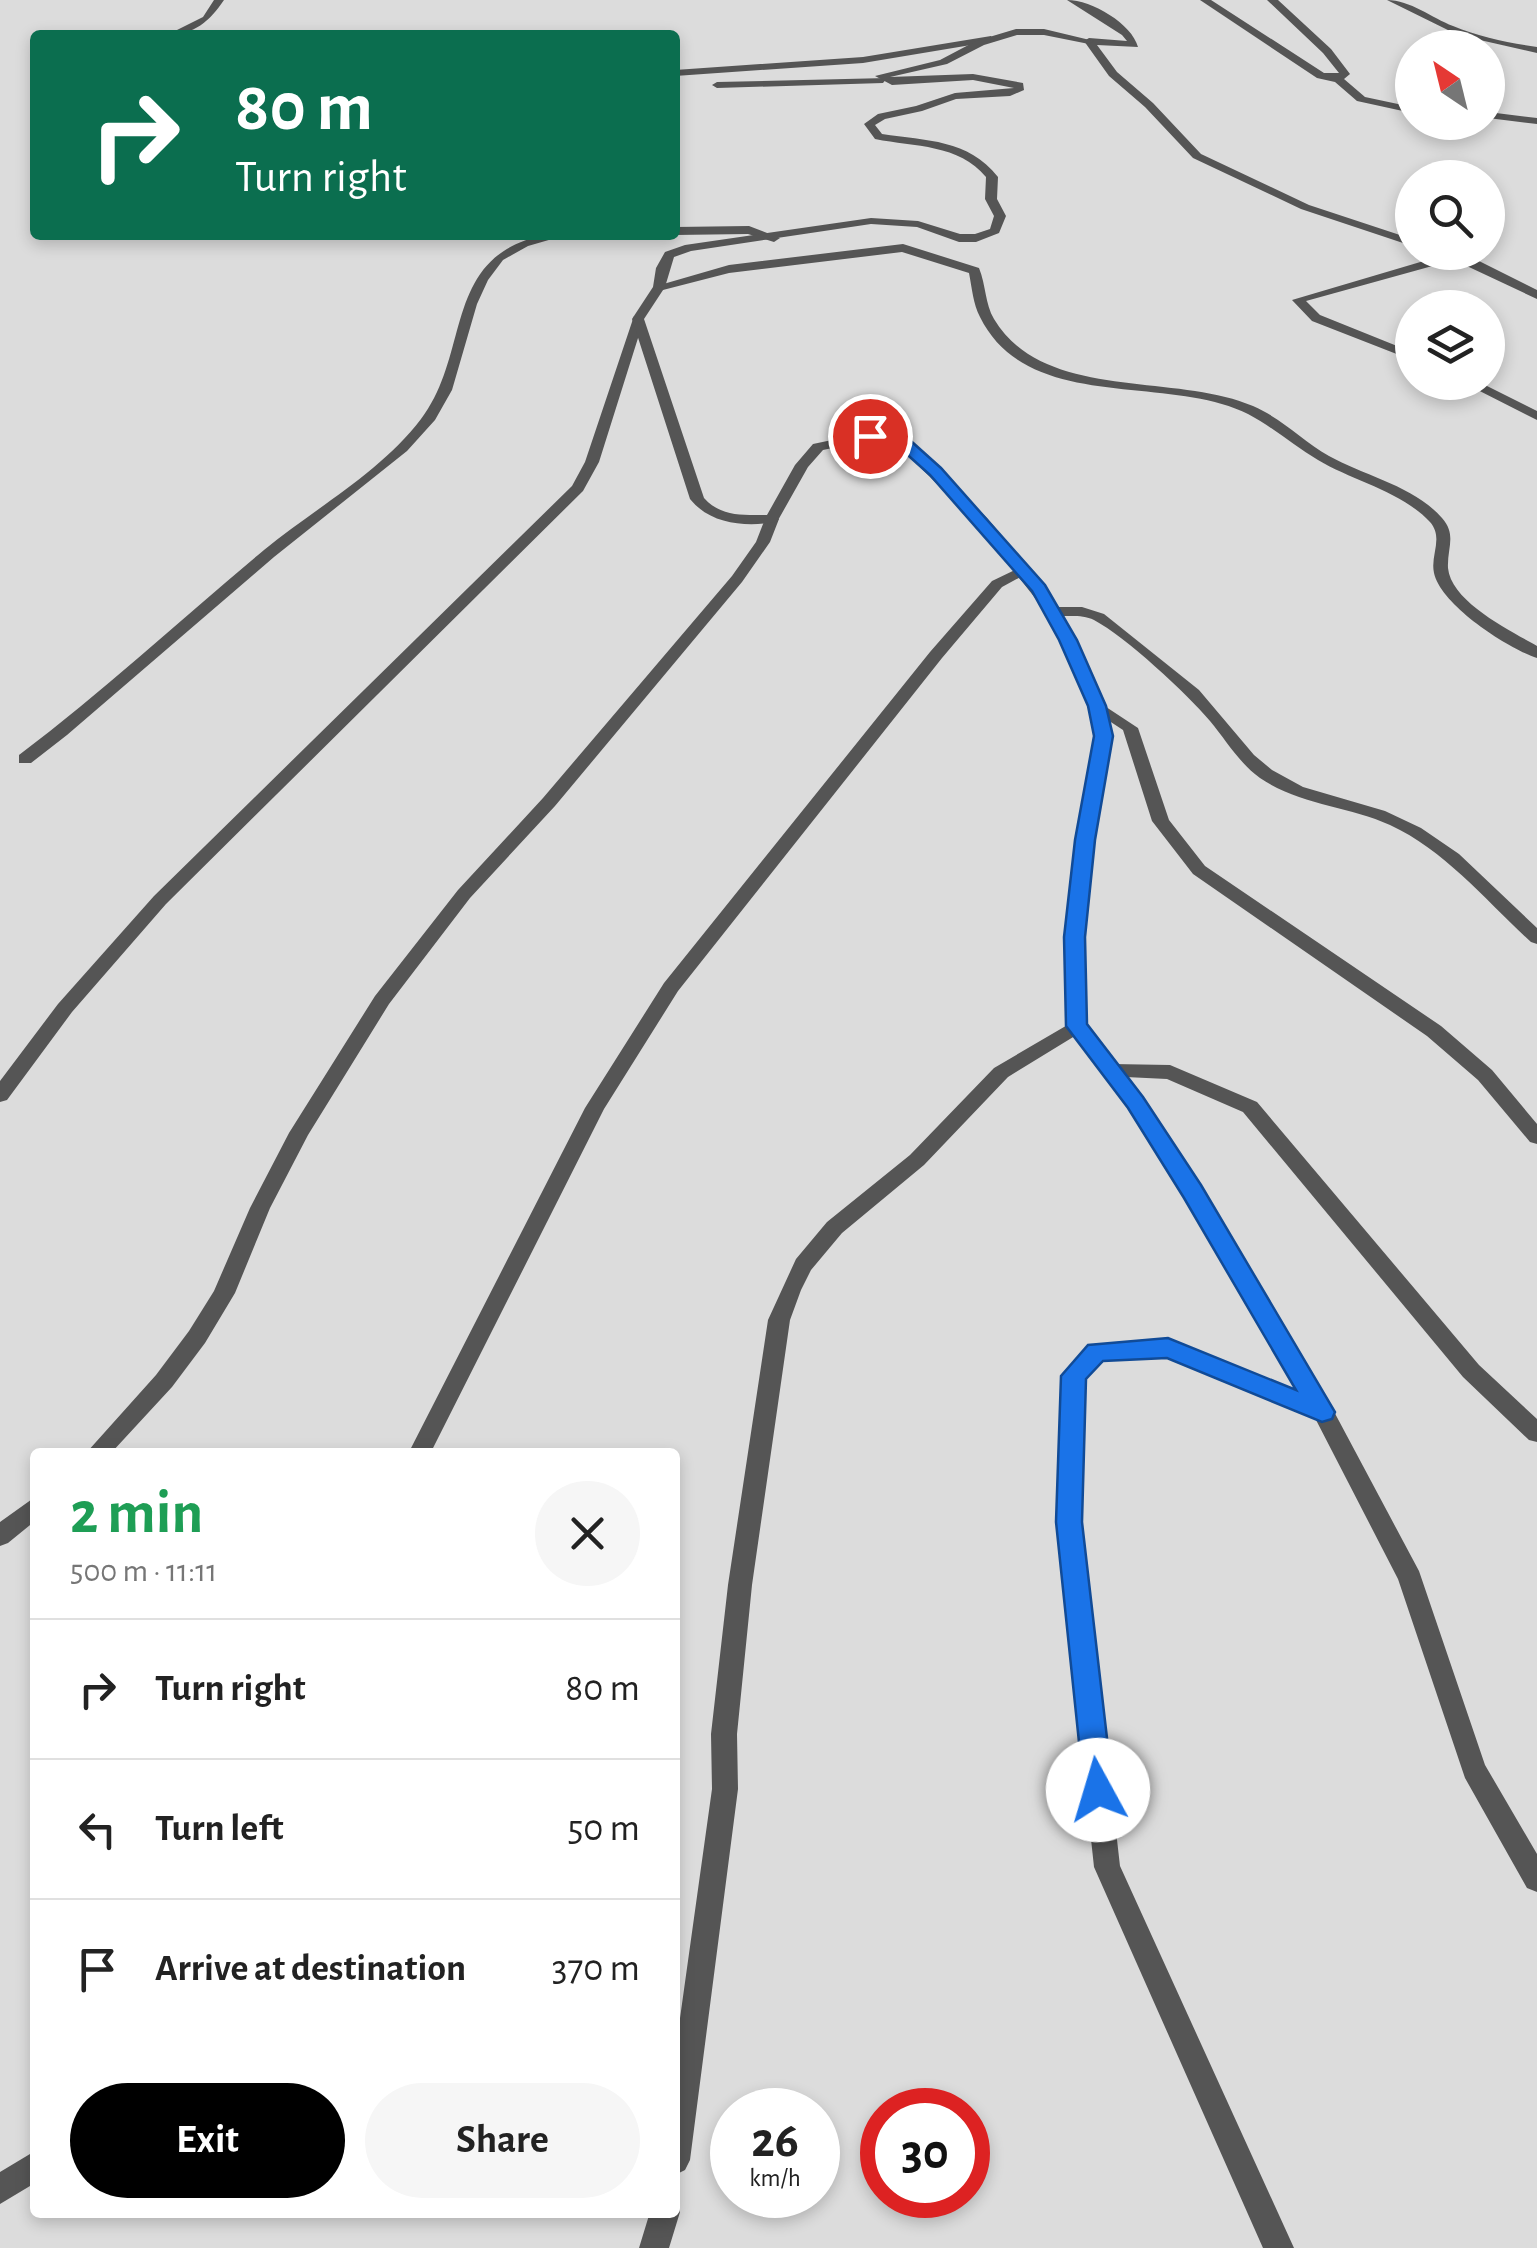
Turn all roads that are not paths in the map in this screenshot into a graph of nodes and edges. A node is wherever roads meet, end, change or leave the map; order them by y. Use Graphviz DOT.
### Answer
graph roads {
  1 [pos="219,0"];
  2 [pos="1072,0"];
  3 [pos="1204,0"];
  4 [pos="1272,0"];
  5 [pos="1392,0"];
  6 [pos="183,30"];
  7 [pos="991,39"];
  8 [pos="1089,41"];
  9 [pos="1537,50"];
  10 [pos="680,74"];
  11 [pos="1338,79"];
  12 [pos="883,80"];
  13 [pos="680,85"];
  14 [pos="692,85"];
  15 [pos="710,85"];
  16 [pos="1395,106"];
  17 [pos="1505,117"];
  18 [pos="1537,121"];
  19 [pos="680,230"];
  20 [pos="1395,237"];
  21 [pos="774,238"];
  22 [pos="538,240"];
  23 [pos="1399,270"];
  24 [pos="1487,270"];
  25 [pos="659,288"];
  26 [pos="1537,294"];
  27 [pos="638,319"];
  28 [pos="1395,349"];
  29 [pos="1505,400"];
  30 [pos="1537,416"];
  31 [pos="772,519"];
  32 [pos="1021,572"];
  33 [pos="1054,612"];
  34 [pos="1537,653"];
  35 [pos="1097,706"];
  36 [pos="25,759"];
  37 [pos="1537,938"];
  38 [pos="1076,1026"];
  39 [pos="1112,1072"];
  40 [pos="0,1095"];
  41 [pos="1537,1137"];
  42 [pos="1322,1412"];
  43 [pos="1537,1434"];
  44 [pos="102,1448"];
  45 [pos="422,1448"];
  46 [pos="30,1511"];
  47 [pos="0,1536"];
  48 [pos="1537,1879"];
  49 [pos="680,2123"];
  50 [pos="30,2169"];
  51 [pos="0,2188"];
  52 [pos="663,2218"];
  53 [pos="654,2248"];
  54 [pos="1279,2248"];
  1 -- 6 [label="street"];
  2 -- 8 [label="street"];
  3 -- 11 [label="street"];
  4 -- 11 [label="street"];
  5 -- 9 [label="street"];
  7 -- 8 [label="street"];
  7 -- 10 [label="street"];
  7 -- 12 [label="street"];
  8 -- 20 [label="street"];
  11 -- 16 [label="street"];
  12 -- 15 [label="street"];
  12 -- 21 [label="street"];
  13 -- 14 [label="street"];
  17 -- 18 [label="street"];
  19 -- 21 [label="street"];
  21 -- 25 [label="street"];
  22 -- 36 [label="street"];
  23 -- 28 [label="street"];
  24 -- 26 [label="street"];
  25 -- 27 [label="street"];
  25 -- 34 [label="street"];
  27 -- 31 [label="street"];
  27 -- 40 [label="street"];
  29 -- 30 [label="street"];
  31 -- 32 [label="street"];
  31 -- 44 [label="street"];
  32 -- 33 [label="street"];
  32 -- 45 [label="street"];
  33 -- 35 [label="street"];
  33 -- 37 [label="street"];
  35 -- 38 [label="street"];
  35 -- 41 [label="street"];
  38 -- 39 [label="street"];
  38 -- 49 [label="street"];
  39 -- 42 [label="street"];
  39 -- 43 [label="street"];
  42 -- 48 [label="street"];
  42 -- 54 [label="street"];
  46 -- 47 [label="street"];
  50 -- 51 [label="street"];
  52 -- 53 [label="street"];
}
